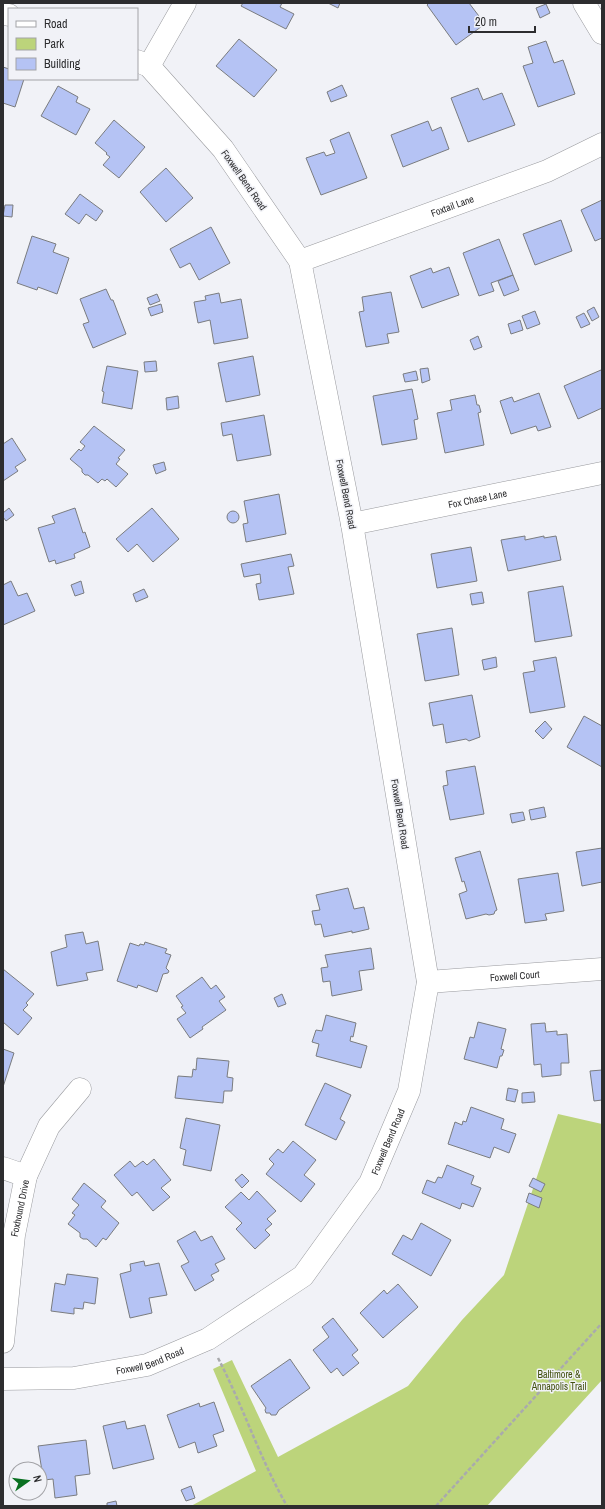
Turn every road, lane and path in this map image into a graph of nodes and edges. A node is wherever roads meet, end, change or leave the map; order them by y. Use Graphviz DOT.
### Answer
graph roads {
  1 [pos="185,3"];
  2 [pos="584,3"];
  3 [pos="602,33"];
  4 [pos="143,64"];
  5 [pos="602,144"];
  6 [pos="300,261"];
  7 [pos="602,474"];
  8 [pos="352,524"];
  9 [pos="602,969"];
  10 [pos="428,982"];
  11 [pos="80,1089"];
  12 [pos="3,1168"];
  13 [pos="26,1176"];
  14 [pos="602,1323"];
  15 [pos="208,1339"];
  16 [pos="3,1342"];
  17 [pos="3,1379"];
  18 [pos="287,1506"];
  19 [pos="436,1506"];
  1 -- 4 [label="street"];
  2 -- 3 [label="street"];
  4 -- 6 [label="street, Foxwell Bend Road"];
  5 -- 6 [label="street, Foxtail Lane"];
  6 -- 8 [label="street, Foxwell Bend Road"];
  7 -- 8 [label="street, Fox Chase Lane"];
  8 -- 10 [label="street, Foxwell Bend Road"];
  9 -- 10 [label="street, Foxwell Court"];
  10 -- 15 [label="street, Foxwell Bend Road"];
  11 -- 13 [label="street, Foxhound Drive"];
  12 -- 13 [label="street"];
  13 -- 16 [label="street, Foxhound Drive"];
  14 -- 19 [label="path"];
  15 -- 17 [label="street, Foxwell Bend Road"];
  15 -- 18 [label="path"];
}
